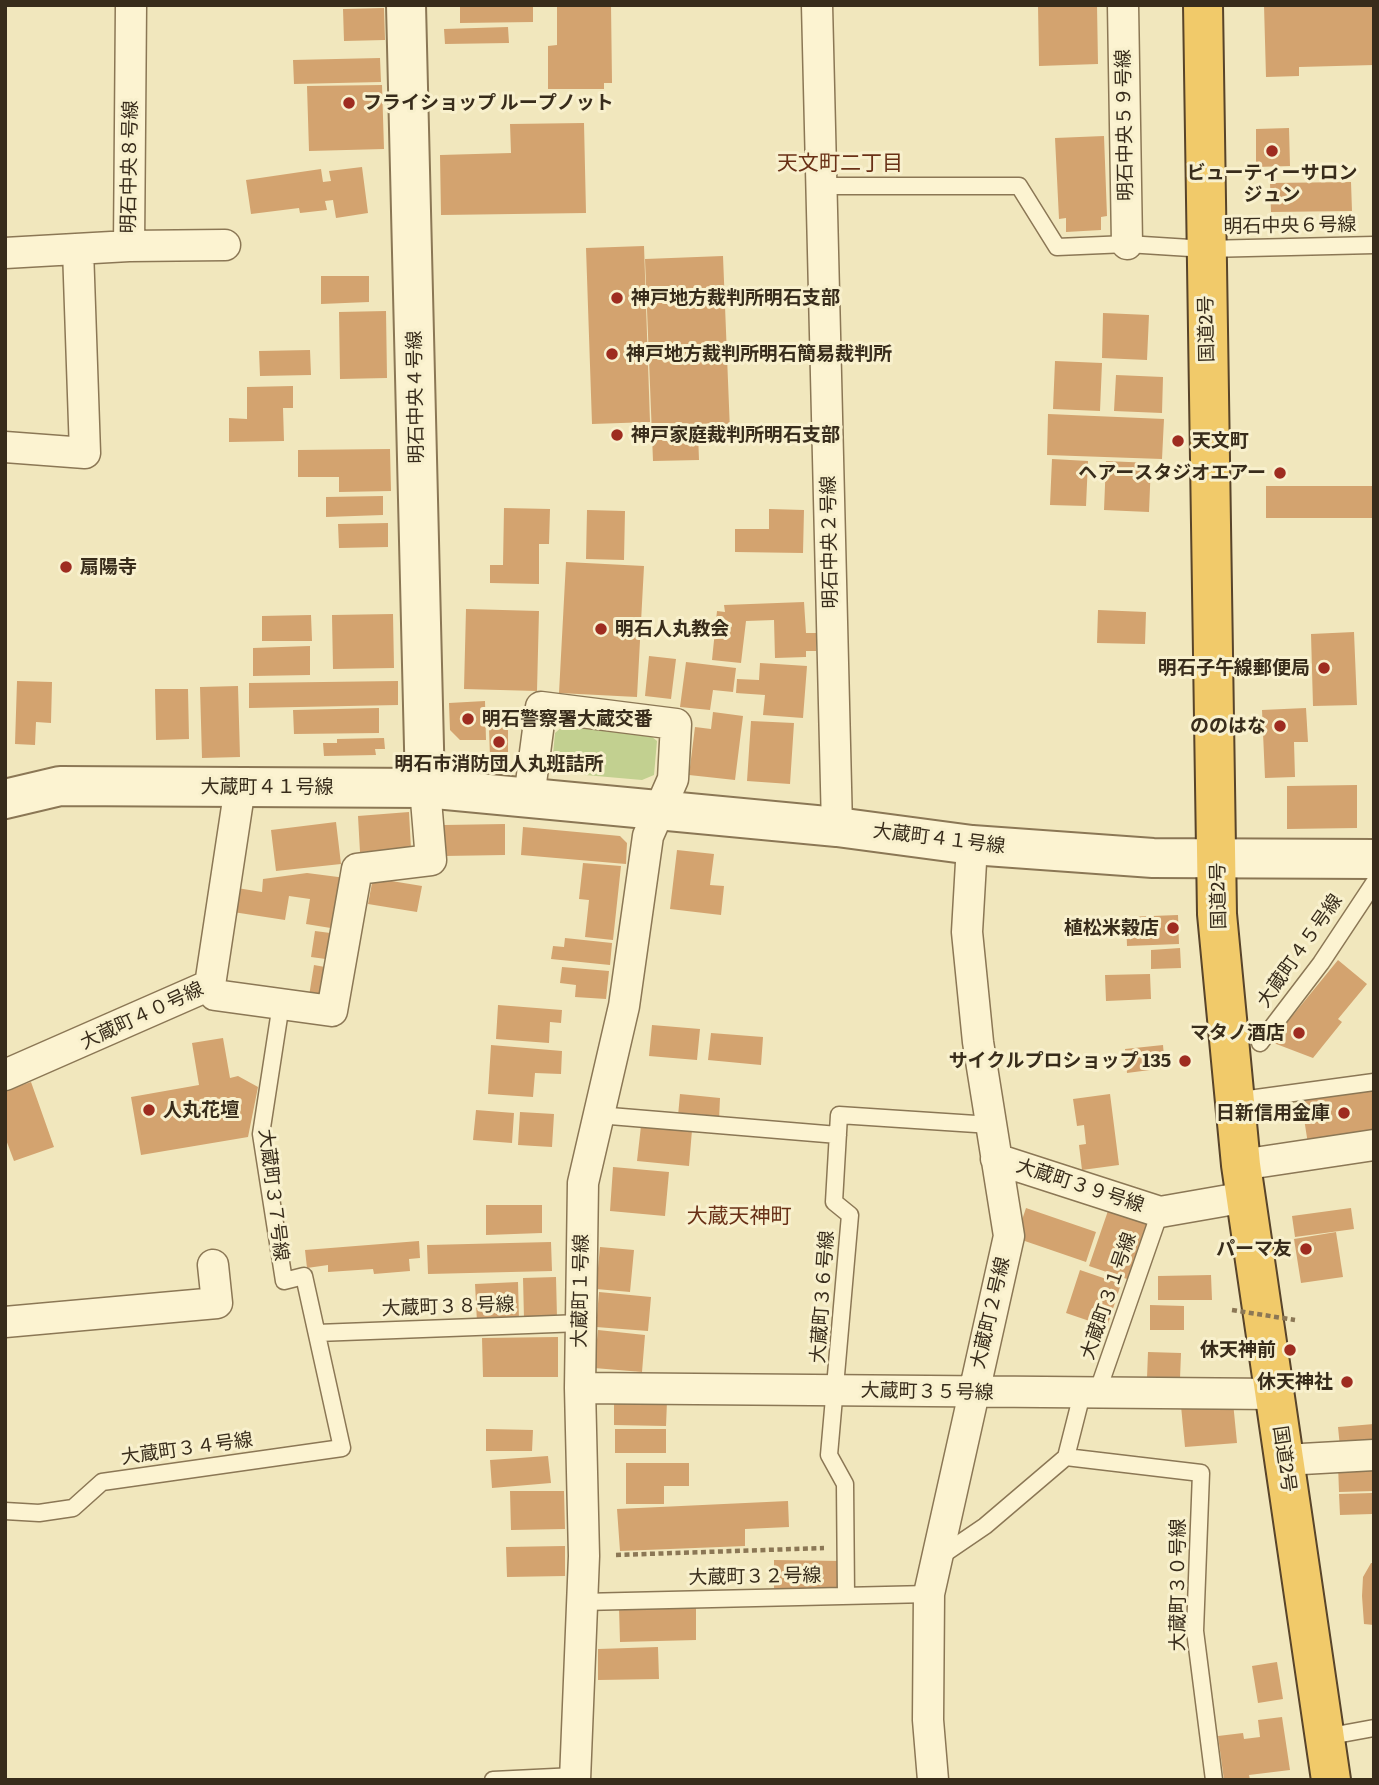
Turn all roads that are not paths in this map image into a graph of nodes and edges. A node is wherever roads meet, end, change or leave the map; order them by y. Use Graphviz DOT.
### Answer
graph roads {
  1 [pos="131,5"];
  2 [pos="406,5"];
  3 [pos="817,5"];
  4 [pos="1124,5"];
  5 [pos="1203,5"];
  6 [pos="822,186"];
  7 [pos="1127,244"];
  8 [pos="225,245"];
  9 [pos="1374,245"];
  10 [pos="129,246"];
  11 [pos="78,249"];
  12 [pos="1206,249"];
  13 [pos="5,253"];
  14 [pos="5,447"];
  15 [pos="240,787"];
  16 [pos="425,788"];
  17 [pos="529,798"];
  18 [pos="5,799"];
  19 [pos="661,812"];
  20 [pos="837,827"];
  21 [pos="972,845"];
  22 [pos="1218,859"];
  23 [pos="1374,859"];
  24 [pos="1374,883"];
  25 [pos="210,985"];
  26 [pos="281,1004"];
  27 [pos="1260,1044"];
  28 [pos="5,1076"];
  29 [pos="1374,1082"];
  30 [pos="1233,1101"];
  31 [pos="598,1115"];
  32 [pos="991,1125"];
  33 [pos="838,1135"];
  34 [pos="1374,1145"];
  35 [pos="996,1159"];
  36 [pos="1243,1181"];
  37 [pos="1160,1212"];
  38 [pos="213,1265"];
  39 [pos="5,1322"];
  40 [pos="581,1323"];
  41 [pos="317,1334"];
  42 [pos="580,1388"];
  43 [pos="837,1391"];
  44 [pos="972,1393"];
  45 [pos="1090,1394"];
  46 [pos="1275,1394"];
  47 [pos="342,1448"];
  48 [pos="1374,1455"];
  49 [pos="1066,1457"];
  50 [pos="1284,1460"];
  51 [pos="5,1511"];
  52 [pos="936,1560"];
  53 [pos="929,1594"];
  54 [pos="846,1595"];
  55 [pos="582,1602"];
  56 [pos="1374,1728"];
  57 [pos="1325,1737"];
  58 [pos="575,1778"];
  59 [pos="493,1780"];
  60 [pos="933,1780"];
  61 [pos="1214,1780"];
  62 [pos="1331,1780"];
  1 -- 10 [label="street, 明石中央８号線"];
  2 -- 16 [label="street, 明石中央４号線"];
  3 -- 6 [label="street, 明石中央２号線"];
  4 -- 7 [label="street, 明石中央５９号線"];
  5 -- 12 [label="highway, 国道2号"];
  6 -- 7 [label="lane, 明石中央６号線"];
  6 -- 20 [label="street, 明石中央２号線"];
  7 -- 12 [label="lane, 明石中央６号線"];
  8 -- 10 [label="street"];
  9 -- 12 [label="lane, 明石中央６号線"];
  10 -- 11 [label="street, 明石中央８号線"];
  11 -- 13 [label="street, 明石中央８号線"];
  11 -- 14 [label="street"];
  12 -- 22 [label="highway, 国道2号"];
  15 -- 16 [label="street, 大蔵町４１号線"];
  15 -- 18 [label="street, 大蔵町４１号線"];
  15 -- 25 [label="street, 大蔵町４０号線"];
  16 -- 17 [label="street, 大蔵町４１号線"];
  16 -- 26 [label="street"];
  17 -- 19 [label="street, 大蔵町４１号線"];
  17 -- 19 [label="street"];
  19 -- 20 [label="street, 大蔵町４１号線"];
  19 -- 31 [label="street, 大蔵町１号線"];
  20 -- 21 [label="street, 大蔵町４１号線"];
  21 -- 22 [label="street, 大蔵町４１号線"];
  21 -- 32 [label="street, 大蔵町２号線"];
  22 -- 23 [label="street, 大蔵町４１号線"];
  22 -- 30 [label="highway, 国道2号"];
  24 -- 27 [label="lane, 大蔵町４５号線"];
  25 -- 26 [label="street"];
  25 -- 28 [label="street, 大蔵町４０号線"];
  26 -- 41 [label="lane, 大蔵町３７号線"];
  29 -- 30 [label="lane"];
  30 -- 36 [label="highway, 国道2号"];
  31 -- 33 [label="lane"];
  31 -- 40 [label="street, 大蔵町１号線"];
  32 -- 33 [label="lane"];
  32 -- 35 [label="street, 大蔵町２号線"];
  33 -- 43 [label="lane, 大蔵町３６号線"];
  34 -- 36 [label="street, 大蔵町３９号線"];
  35 -- 37 [label="street, 大蔵町３９号線"];
  35 -- 44 [label="street, 大蔵町２号線"];
  36 -- 37 [label="street, 大蔵町３９号線"];
  36 -- 46 [label="highway, 国道2号"];
  37 -- 45 [label="lane, 大蔵町３１号線"];
  38 -- 39 [label="street"];
  40 -- 41 [label="lane, 大蔵町３８号線"];
  40 -- 42 [label="street, 大蔵町１号線"];
  41 -- 47 [label="lane, 大蔵町３７号線"];
  42 -- 43 [label="street, 大蔵町３５号線"];
  42 -- 55 [label="street, 大蔵町１号線"];
  43 -- 44 [label="street, 大蔵町３５号線"];
  43 -- 54 [label="lane"];
  44 -- 45 [label="street, 大蔵町３５号線"];
  44 -- 52 [label="street, 大蔵町２号線"];
  45 -- 46 [label="street, 大蔵町３５号線"];
  45 -- 49 [label="lane, 大蔵町３１号線"];
  46 -- 50 [label="highway, 国道2号"];
  47 -- 51 [label="lane, 大蔵町３４号線"];
  48 -- 50 [label="street"];
  49 -- 52 [label="lane"];
  49 -- 61 [label="lane, 大蔵町３０号線"];
  50 -- 57 [label="highway, 国道2号"];
  52 -- 53 [label="street, 大蔵町２号線"];
  53 -- 54 [label="lane, 大蔵町３２号線"];
  53 -- 60 [label="street, 大蔵町２号線"];
  54 -- 55 [label="lane, 大蔵町３２号線"];
  55 -- 58 [label="street, 大蔵町１号線"];
  56 -- 57 [label="lane"];
  57 -- 62 [label="highway, 国道2号"];
  58 -- 59 [label="lane"];
}
